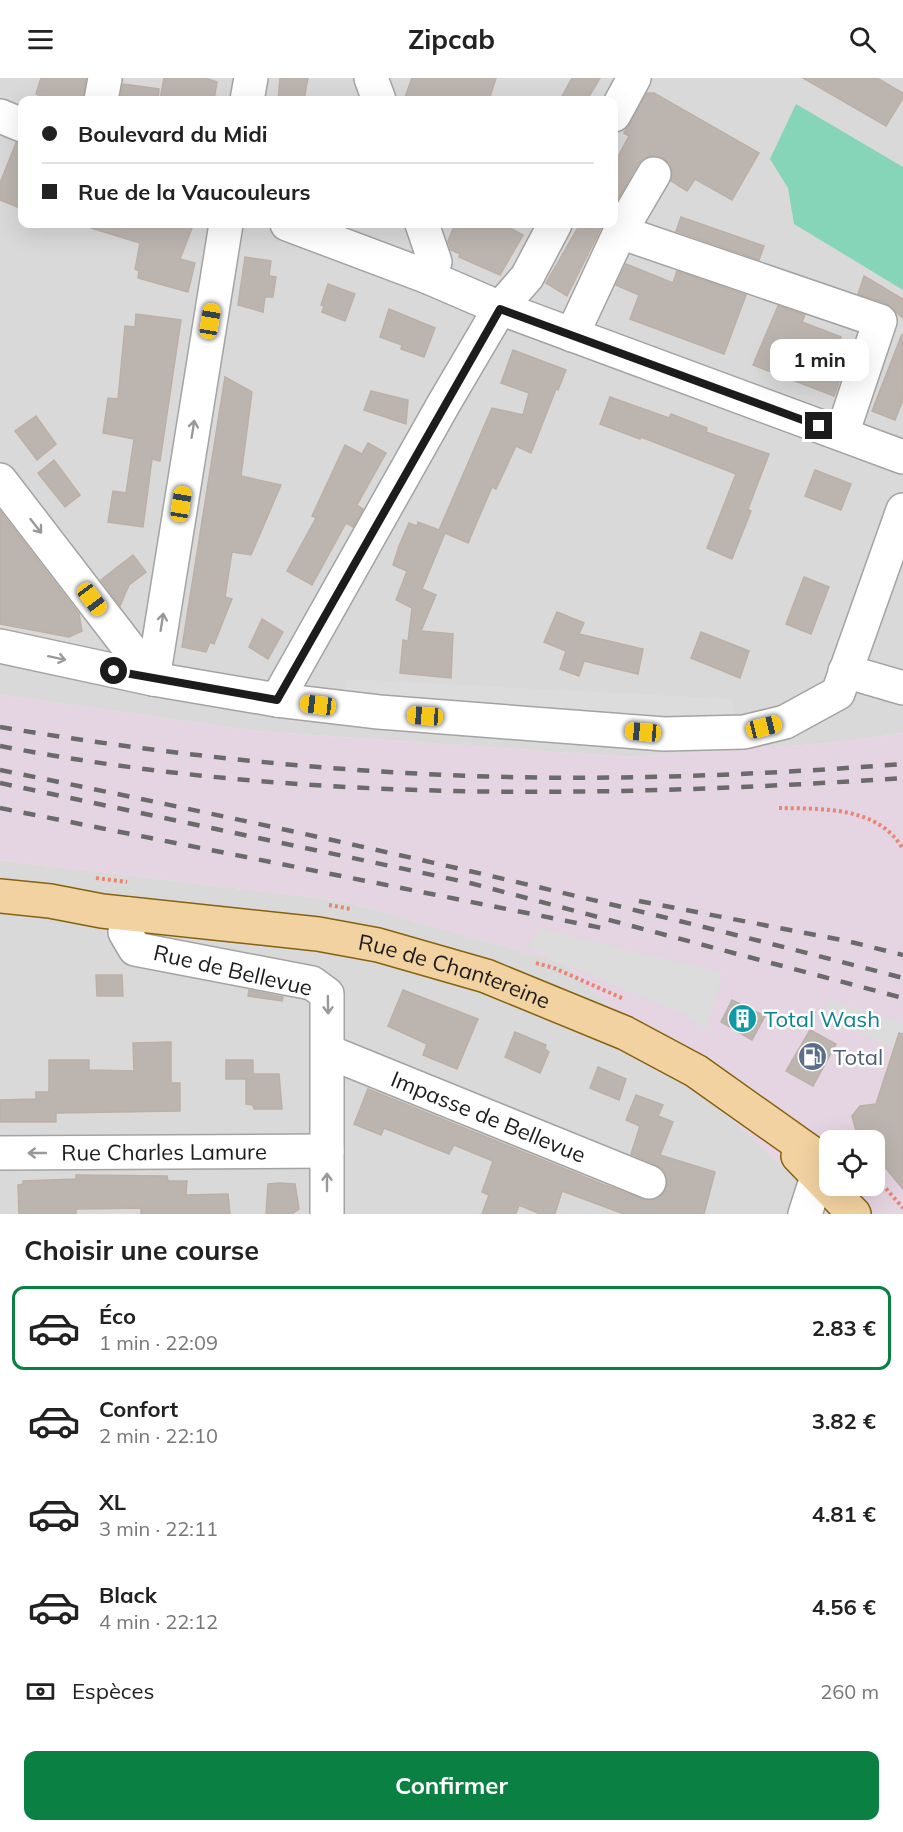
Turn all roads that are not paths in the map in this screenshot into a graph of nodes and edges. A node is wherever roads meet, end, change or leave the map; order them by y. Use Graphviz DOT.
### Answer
graph roads {
  1 [pos="105,78"];
  2 [pos="251,78"];
  3 [pos="371,78"];
  4 [pos="634,78"];
  5 [pos="102,96"];
  6 [pos="248,96"];
  7 [pos="378,96"];
  8 [pos="618,108"];
  9 [pos="0,116"];
  10 [pos="18,123"];
  11 [pos="654,174"];
  12 [pos="225,228"];
  13 [pos="298,228"];
  14 [pos="423,228"];
  15 [pos="553,228"];
  16 [pos="620,232"];
  17 [pos="428,277"];
  18 [pos="500,309"];
  19 [pos="572,335"];
  20 [pos="842,434"];
  21 [pos="903,457"];
  22 [pos="0,480"];
  23 [pos="903,510"];
  24 [pos="0,646"];
  25 [pos="845,671"];
  26 [pos="153,679"];
  27 [pos="903,688"];
  28 [pos="277,700"];
  29 [pos="0,896"];
  30 [pos="0,912"];
  31 [pos="115,913"];
  32 [pos="329,1052"];
  33 [pos="327,1151"];
  34 [pos="0,1154"];
  35 [pos="819,1165"];
  36 [pos="649,1182"];
  37 [pos="819,1183"];
  38 [pos="842,1196"];
  39 [pos="861,1196"];
  40 [pos="327,1214"];
  41 [pos="805,1214"];
  42 [pos="854,1214"];
  43 [pos="877,1214"];
  1 -- 5 [label="street"];
  2 -- 6 [label="street"];
  3 -- 7 [label="street"];
  4 -- 8 [label="street"];
  9 -- 10 [label="street"];
  11 -- 16 [label="street"];
  26 -- 12 [label="street, one-way"];
  13 -- 17 [label="street"];
  14 -- 17 [label="street"];
  15 -- 18 [label="street"];
  16 -- 19 [label="street"];
  16 -- 20 [label="street"];
  17 -- 18 [label="street"];
  18 -- 19 [label="street"];
  18 -- 28 [label="street"];
  19 -- 20 [label="street"];
  20 -- 21 [label="street"];
  22 -- 26 [label="street, one-way"];
  23 -- 25 [label="street"];
  24 -- 26 [label="street, one-way"];
  25 -- 27 [label="street"];
  25 -- 28 [label="street"];
  26 -- 28 [label="street"];
  29 -- 31 [label="main road, Rue de Chantereine"];
  30 -- 31 [label="main road, Rue de Chantereine"];
  31 -- 32 [label="street, Rue de Bellevue, one-way"];
  31 -- 35 [label="main road, Rue de Chantereine"];
  32 -- 33 [label="street, Rue de Bellevue"];
  32 -- 36 [label="street, Impasse de Bellevue"];
  33 -- 34 [label="street, Rue Charles Lamure, one-way"];
  40 -- 33 [label="street, Rue de Bellevue, one-way"];
  37 -- 41 [label="street"];
  38 -- 42 [label="main road, Rue de Chantereine"];
  39 -- 43 [label="main road"];
}
